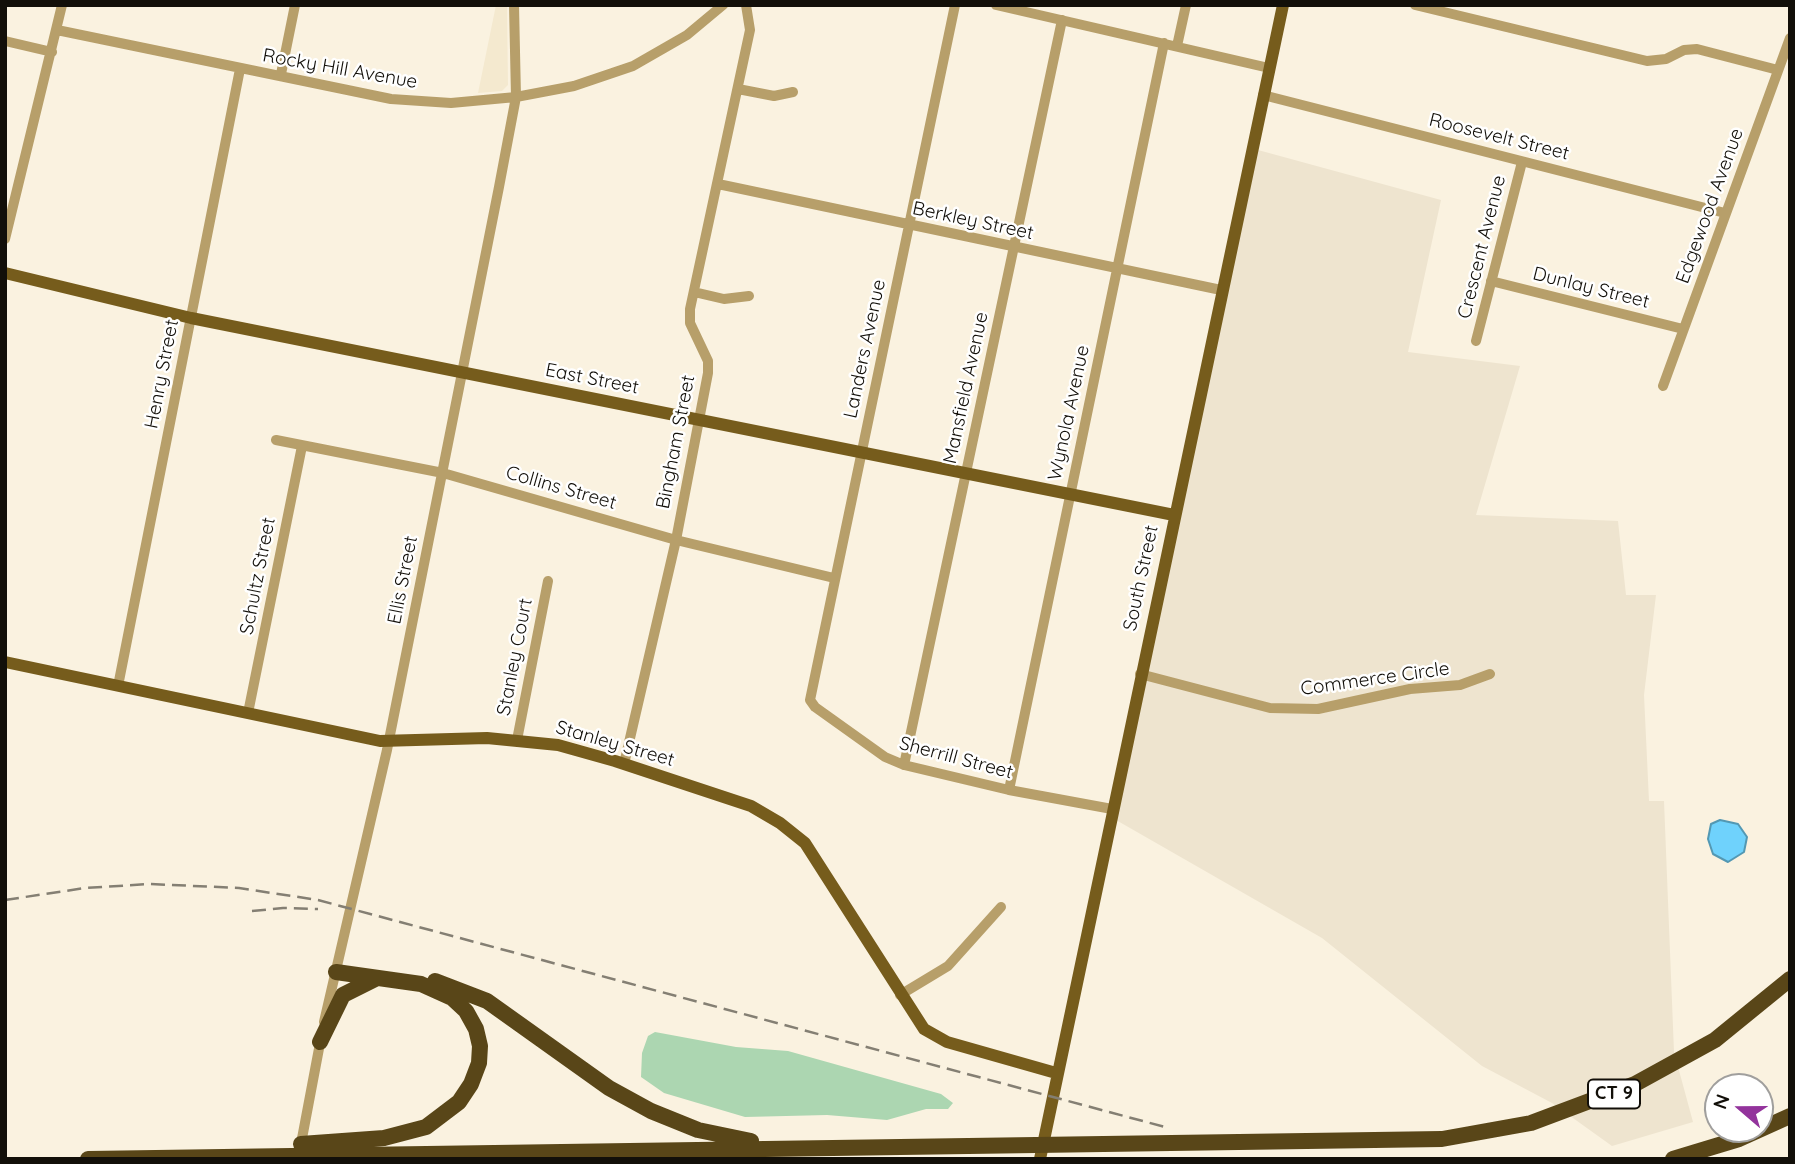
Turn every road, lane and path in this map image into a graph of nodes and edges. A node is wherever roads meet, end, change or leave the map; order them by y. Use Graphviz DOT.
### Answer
graph roads {
  1 [pos="62,5"];
  2 [pos="295,5"];
  3 [pos="514,5"];
  4 [pos="723,5"];
  5 [pos="746,5"];
  6 [pos="955,5"];
  7 [pos="1186,5"];
  8 [pos="1283,5"];
  9 [pos="1415,5"];
  10 [pos="1000,6"];
  11 [pos="1062,20"];
  12 [pos="57,30"];
  13 [pos="1790,38"];
  14 [pos="5,41"];
  15 [pos="1164,43"];
  16 [pos="1177,46"];
  17 [pos="52,52"];
  18 [pos="1269,68"];
  19 [pos="240,69"];
  20 [pos="1778,70"];
  21 [pos="281,74"];
  22 [pos="738,89"];
  23 [pos="793,92"];
  24 [pos="1263,95"];
  25 [pos="516,97"];
  26 [pos="1522,162"];
  27 [pos="718,184"];
  28 [pos="1726,213"];
  29 [pos="910,225"];
  30 [pos="5,239"];
  31 [pos="1013,247"];
  32 [pos="1118,270"];
  33 [pos="5,273"];
  34 [pos="1491,281"];
  35 [pos="1221,290"];
  36 [pos="694,292"];
  37 [pos="749,296"];
  38 [pos="191,318"];
  39 [pos="1684,329"];
  40 [pos="1476,341"];
  41 [pos="463,373"];
  42 [pos="1663,386"];
  43 [pos="699,420"];
  44 [pos="276,440"];
  45 [pos="302,446"];
  46 [pos="861,453"];
  47 [pos="443,473"];
  48 [pos="966,474"];
  49 [pos="1069,495"];
  50 [pos="1174,515"];
  51 [pos="676,540"];
  52 [pos="834,578"];
  53 [pos="548,581"];
  54 [pos="5,662"];
  55 [pos="1140,674"];
  56 [pos="1490,674"];
  57 [pos="118,685"];
  58 [pos="810,700"];
  59 [pos="248,713"];
  60 [pos="517,740"];
  61 [pos="389,742"];
  62 [pos="624,764"];
  63 [pos="904,765"];
  64 [pos="1009,790"];
  65 [pos="1112,808"];
  66 [pos="1001,907"];
  67 [pos="336,972"];
  68 [pos="381,978"];
  69 [pos="1790,979"];
  70 [pos="421,984"];
  71 [pos="900,995"];
  72 [pos="320,1042"];
  73 [pos="1056,1073"];
  74 [pos="1790,1116"];
  75 [pos="802,1149"];
  76 [pos="226,1155"];
  77 [pos="88,1159"];
  78 [pos="298,1159"];
  79 [pos="1040,1159"];
  80 [pos="1672,1159"];
  1 -- 12 [label="street"];
  2 -- 21 [label="street"];
  3 -- 25 [label="street, Ellis Street"];
  4 -- 25 [label="street, Rocky Hill Avenue"];
  5 -- 22 [label="street, Bingham Street"];
  6 -- 29 [label="street, Landers Avenue"];
  7 -- 16 [label="street"];
  8 -- 18 [label="main road, South Street"];
  9 -- 20 [label="street"];
  10 -- 11 [label="street"];
  11 -- 15 [label="street"];
  11 -- 31 [label="street, Mansfield Avenue"];
  12 -- 17 [label="street"];
  12 -- 19 [label="street, Rocky Hill Avenue"];
  13 -- 20 [label="street, Edgewood Avenue"];
  14 -- 17 [label="street"];
  15 -- 16 [label="street"];
  15 -- 32 [label="street, Wynola Avenue"];
  16 -- 18 [label="street"];
  17 -- 30 [label="street"];
  18 -- 24 [label="main road, South Street"];
  19 -- 21 [label="street, Rocky Hill Avenue"];
  19 -- 38 [label="street, Henry Street"];
  20 -- 28 [label="street, Edgewood Avenue"];
  21 -- 25 [label="street, Rocky Hill Avenue"];
  22 -- 23 [label="street"];
  22 -- 27 [label="street, Bingham Street"];
  24 -- 26 [label="street, Roosevelt Street"];
  24 -- 35 [label="main road, South Street"];
  25 -- 41 [label="street, Ellis Street"];
  26 -- 28 [label="street, Roosevelt Street"];
  26 -- 34 [label="street, Crescent Avenue"];
  27 -- 29 [label="street, Berkley Street"];
  27 -- 36 [label="street, Bingham Street"];
  28 -- 39 [label="street, Edgewood Avenue"];
  29 -- 31 [label="street, Berkley Street"];
  29 -- 46 [label="street, Landers Avenue"];
  31 -- 32 [label="street, Berkley Street"];
  31 -- 48 [label="street, Mansfield Avenue"];
  32 -- 35 [label="street, Berkley Street"];
  32 -- 49 [label="street, Wynola Avenue"];
  33 -- 38 [label="main road, East Street"];
  34 -- 39 [label="street, Dunlay Street"];
  34 -- 40 [label="street, Crescent Avenue"];
  35 -- 50 [label="main road, South Street"];
  36 -- 37 [label="street"];
  36 -- 43 [label="street, Bingham Street"];
  38 -- 41 [label="main road, East Street"];
  38 -- 57 [label="street, Henry Street"];
  39 -- 42 [label="street, Edgewood Avenue"];
  41 -- 43 [label="main road, East Street"];
  41 -- 47 [label="street, Ellis Street"];
  43 -- 46 [label="main road, East Street"];
  43 -- 51 [label="street, Bingham Street"];
  44 -- 45 [label="street, Collins Street"];
  45 -- 47 [label="street, Collins Street"];
  45 -- 59 [label="street, Schultz Street"];
  46 -- 48 [label="main road, East Street"];
  46 -- 52 [label="street, Landers Avenue"];
  47 -- 51 [label="street, Collins Street"];
  47 -- 61 [label="street, Ellis Street"];
  48 -- 49 [label="main road, East Street"];
  48 -- 63 [label="street, Mansfield Avenue"];
  49 -- 50 [label="main road, East Street"];
  49 -- 64 [label="street, Wynola Avenue"];
  50 -- 55 [label="main road, South Street"];
  51 -- 52 [label="street, Collins Street"];
  51 -- 62 [label="street, Bingham Street"];
  52 -- 58 [label="street, Landers Avenue"];
  53 -- 60 [label="street, Stanley Court"];
  54 -- 57 [label="main road, Stanley Street"];
  55 -- 56 [label="street, Commerce Circle"];
  55 -- 65 [label="main road, South Street"];
  57 -- 59 [label="main road, Stanley Street"];
  58 -- 63 [label="street, Sherrill Street"];
  59 -- 61 [label="main road, Stanley Street"];
  60 -- 61 [label="main road, Stanley Street"];
  60 -- 62 [label="main road, Stanley Street"];
  61 -- 67 [label="street, Ellis Street"];
  62 -- 71 [label="main road, Stanley Street"];
  63 -- 64 [label="street, Sherrill Street"];
  64 -- 65 [label="street, Sherrill Street"];
  65 -- 73 [label="main road, South Street"];
  66 -- 71 [label="street"];
  67 -- 68 [label="highway"];
  67 -- 72 [label="street, Ellis Street"];
  68 -- 70 [label="highway"];
  68 -- 72 [label="highway"];
  69 -- 75 [label="highway, CT 9"];
  70 -- 75 [label="highway"];
  70 -- 76 [label="highway"];
  71 -- 73 [label="main road, Stanley Street"];
  72 -- 78 [label="street, Ellis Street"];
  73 -- 79 [label="main road, South Street"];
  74 -- 80 [label="highway"];
  75 -- 76 [label="highway, CT 9"];
  76 -- 77 [label="highway, CT 9"];
}
